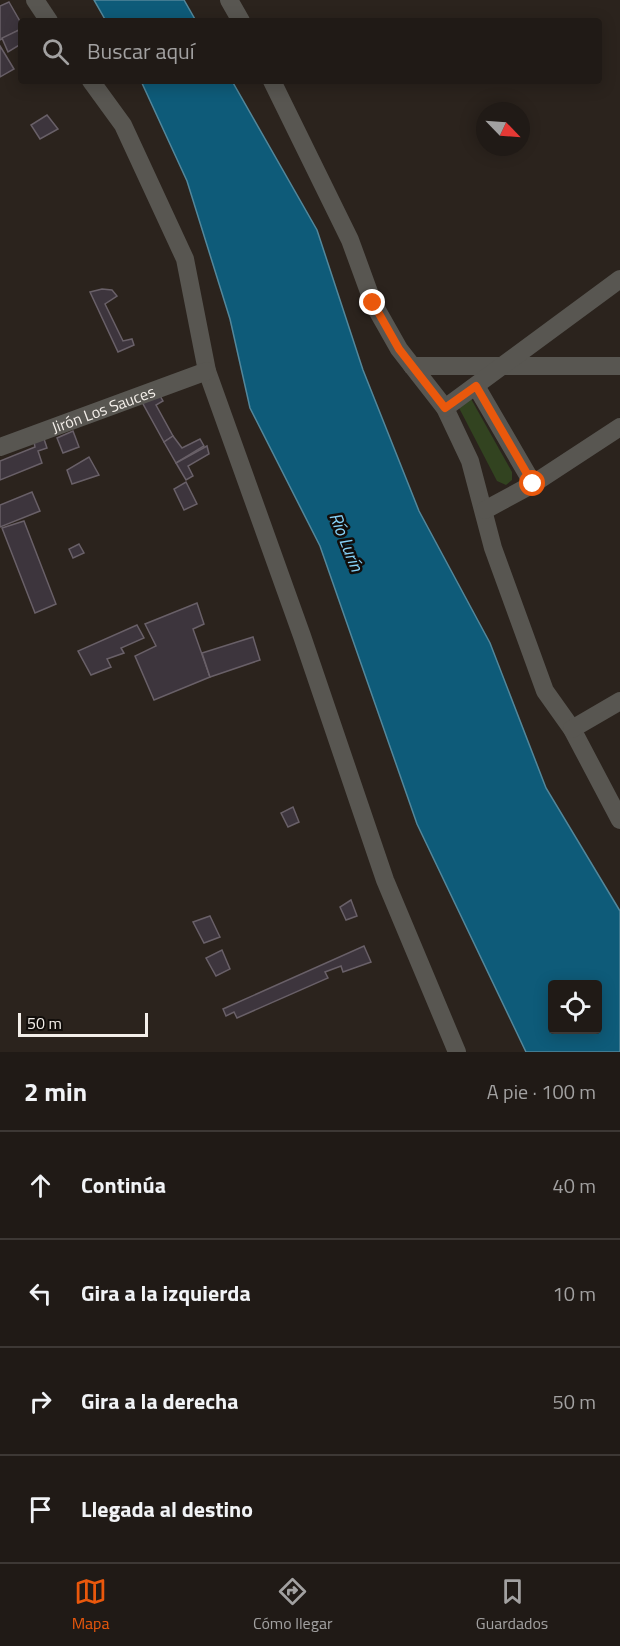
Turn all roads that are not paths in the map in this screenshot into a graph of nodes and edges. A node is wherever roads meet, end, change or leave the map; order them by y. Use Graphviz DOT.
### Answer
graph roads {
  1 [pos="35,0"];
  2 [pos="229,0"];
  3 [pos="47,18"];
  4 [pos="239,18"];
  5 [pos="92,84"];
  6 [pos="273,84"];
  7 [pos="620,279"];
  8 [pos="506,365"];
  9 [pos="412,366"];
  10 [pos="620,366"];
  11 [pos="207,371"];
  12 [pos="476,386"];
  13 [pos="445,408"];
  14 [pos="620,428"];
  15 [pos="0,447"];
  16 [pos="533,484"];
  17 [pos="484,510"];
  18 [pos="620,701"];
  19 [pos="572,729"];
  20 [pos="620,820"];
  21 [pos="457,1052"];
  1 -- 3 [label="street"];
  2 -- 4 [label="street"];
  5 -- 11 [label="street"];
  6 -- 9 [label="street"];
  7 -- 8 [label="street"];
  8 -- 9 [label="street"];
  8 -- 10 [label="street"];
  8 -- 12 [label="street"];
  9 -- 13 [label="street"];
  11 -- 15 [label="street, Jirón Los Sauces"];
  11 -- 21 [label="street"];
  12 -- 13 [label="street"];
  12 -- 16 [label="street"];
  13 -- 17 [label="street"];
  14 -- 16 [label="street"];
  16 -- 17 [label="street"];
  17 -- 19 [label="street"];
  18 -- 19 [label="street"];
  19 -- 20 [label="street"];
}
